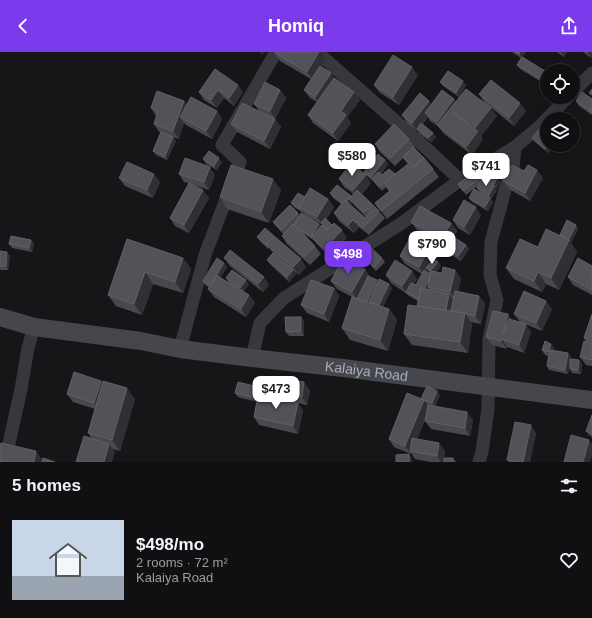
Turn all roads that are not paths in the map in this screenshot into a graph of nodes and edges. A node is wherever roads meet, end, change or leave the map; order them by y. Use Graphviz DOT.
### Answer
graph roads {
  1 [pos="276,52"];
  2 [pos="317,52"];
  3 [pos="592,73"];
  4 [pos="580,85"];
  5 [pos="561,104"];
  6 [pos="515,148"];
  7 [pos="460,180"];
  8 [pos="0,317"];
  9 [pos="34,327"];
  10 [pos="180,349"];
  11 [pos="252,358"];
  12 [pos="488,386"];
  13 [pos="592,400"];
  14 [pos="0,457"];
  15 [pos="478,462"];
  1 -- 10 [label="street"];
  2 -- 7 [label="street"];
  3 -- 4 [label="street"];
  5 -- 6 [label="street"];
  6 -- 7 [label="street"];
  6 -- 12 [label="street"];
  7 -- 11 [label="street"];
  8 -- 9 [label="main road, Kalaiya Road"];
  9 -- 10 [label="main road, Kalaiya Road"];
  9 -- 14 [label="street"];
  10 -- 11 [label="main road, Kalaiya Road"];
  11 -- 12 [label="main road, Kalaiya Road"];
  12 -- 13 [label="main road, Kalaiya Road"];
  12 -- 15 [label="street"];
}
